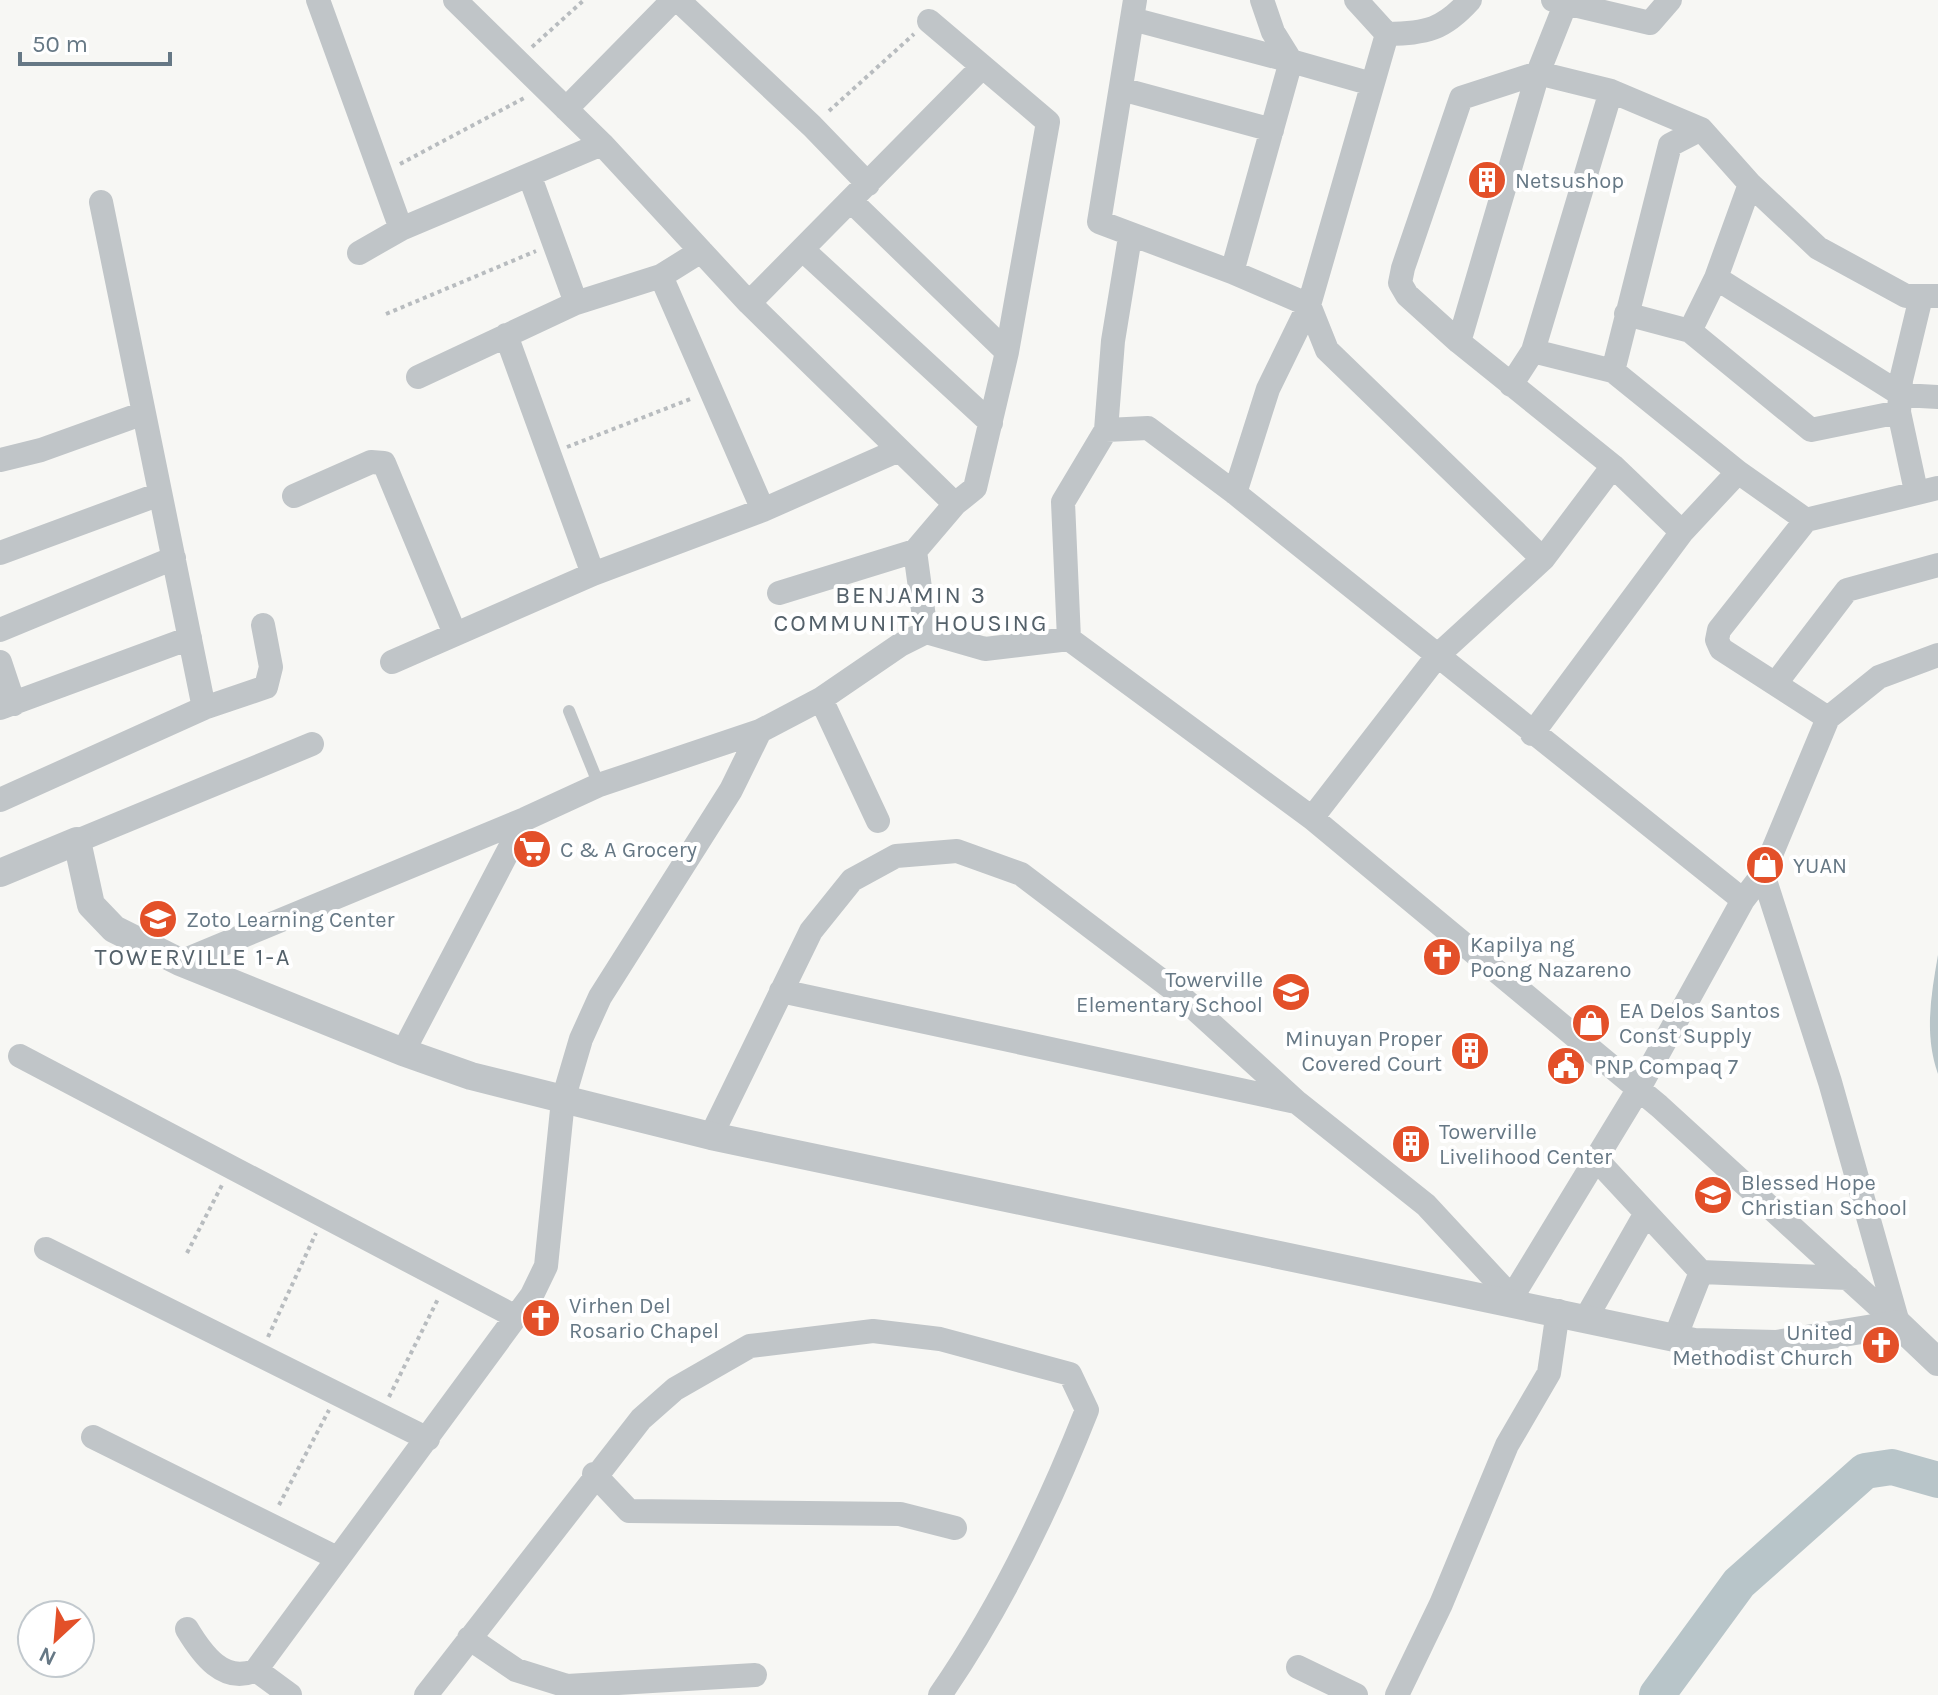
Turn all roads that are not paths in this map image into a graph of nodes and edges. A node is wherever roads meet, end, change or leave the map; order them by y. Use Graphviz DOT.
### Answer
graph roads {
  1 [pos="318,0"];
  2 [pos="455,0"];
  3 [pos="676,0"];
  4 [pos="1262,0"];
  5 [pos="1356,0"];
  6 [pos="1470,0"];
  7 [pos="1670,0"];
  8 [pos="1561,1"];
  9 [pos="1134,10"];
  10 [pos="929,21"];
  11 [pos="1387,34"];
  12 [pos="1291,61"];
  13 [pos="982,67"];
  14 [pos="1538,73"];
  15 [pos="1372,84"];
  16 [pos="1121,89"];
  17 [pos="1611,91"];
  18 [pos="566,109"];
  19 [pos="1701,129"];
  20 [pos="1272,130"];
  21 [pos="602,144"];
  22 [pos="530,177"];
  23 [pos="1750,184"];
  24 [pos="860,193"];
  25 [pos="101,202"];
  26 [pos="401,229"];
  27 [pos="1130,237"];
  28 [pos="803,250"];
  29 [pos="701,251"];
  30 [pos="359,253"];
  31 [pos="1232,272"];
  32 [pos="661,276"];
  33 [pos="1716,278"];
  34 [pos="1930,297"];
  35 [pos="576,303"];
  36 [pos="749,303"];
  37 [pos="1309,305"];
  38 [pos="1626,314"];
  39 [pos="1690,331"];
  40 [pos="506,335"];
  41 [pos="1459,342"];
  42 [pos="1533,351"];
  43 [pos="1007,352"];
  44 [pos="1613,371"];
  45 [pos="418,377"];
  46 [pos="1511,385"];
  47 [pos="1938,397"];
  48 [pos="1901,404"];
  49 [pos="144,413"];
  50 [pos="991,423"];
  51 [pos="1106,430"];
  52 [pos="899,450"];
  53 [pos="0,460"];
  54 [pos="1613,466"];
  55 [pos="1738,472"];
  56 [pos="1927,490"];
  57 [pos="1235,493"];
  58 [pos="160,494"];
  59 [pos="294,496"];
  60 [pos="955,504"];
  61 [pos="763,510"];
  62 [pos="1806,520"];
  63 [pos="1682,532"];
  64 [pos="915,551"];
  65 [pos="0,553"];
  66 [pos="174,558"];
  67 [pos="1543,559"];
  68 [pos="1938,565"];
  69 [pos="593,574"];
  70 [pos="779,593"];
  71 [pos="263,625"];
  72 [pos="0,630"];
  73 [pos="926,632"];
  74 [pos="455,634"];
  75 [pos="190,638"];
  76 [pos="1069,639"];
  77 [pos="1438,655"];
  78 [pos="1938,655"];
  79 [pos="0,662"];
  80 [pos="392,662"];
  81 [pos="1776,683"];
  82 [pos="821,699"];
  83 [pos="7,706"];
  84 [pos="204,708"];
  85 [pos="569,711"];
  86 [pos="1828,718"];
  87 [pos="760,731"];
  88 [pos="1532,734"];
  89 [pos="312,744"];
  90 [pos="599,785"];
  91 [pos="0,800"];
  92 [pos="1312,818"];
  93 [pos="525,819"];
  94 [pos="878,821"];
  95 [pos="77,841"];
  96 [pos="0,873"];
  97 [pos="1763,874"];
  98 [pos="1743,900"];
  99 [pos="180,962"];
  100 [pos="781,991"];
  101 [pos="403,1052"];
  102 [pos="20,1056"];
  103 [pos="1638,1090"];
  104 [pos="563,1100"];
  105 [pos="1298,1103"];
  106 [pos="711,1136"];
  107 [pos="1596,1159"];
  108 [pos="1646,1213"];
  109 [pos="46,1249"];
  110 [pos="1701,1272"];
  111 [pos="1848,1278"];
  112 [pos="1514,1299"];
  113 [pos="1558,1311"];
  114 [pos="514,1316"];
  115 [pos="1586,1318"];
  116 [pos="1898,1324"];
  117 [pos="1675,1338"];
  118 [pos="1938,1362"];
  119 [pos="93,1437"];
  120 [pos="428,1439"];
  121 [pos="594,1474"];
  122 [pos="955,1528"];
  123 [pos="337,1558"];
  124 [pos="187,1629"];
  125 [pos="469,1638"];
  126 [pos="1298,1667"];
  127 [pos="256,1670"];
  128 [pos="755,1675"];
  129 [pos="429,1694"];
  130 [pos="290,1695"];
  131 [pos="940,1695"];
  132 [pos="1356,1695"];
  133 [pos="1397,1695"];
  1 -- 26 [label="street"];
  2 -- 18 [label="street"];
  3 -- 18 [label="street"];
  3 -- 24 [label="street"];
  4 -- 12 [label="street"];
  5 -- 11 [label="street"];
  6 -- 11 [label="street"];
  7 -- 8 [label="street"];
  8 -- 14 [label="street"];
  9 -- 12 [label="street"];
  9 -- 16 [label="street"];
  10 -- 13 [label="street"];
  11 -- 15 [label="street"];
  12 -- 15 [label="street"];
  12 -- 20 [label="street"];
  13 -- 24 [label="street"];
  13 -- 43 [label="street"];
  14 -- 17 [label="street"];
  14 -- 41 [label="street"];
  14 -- 41 [label="street"];
  15 -- 37 [label="street"];
  16 -- 20 [label="street"];
  16 -- 27 [label="street"];
  17 -- 19 [label="street"];
  17 -- 42 [label="street"];
  18 -- 21 [label="street"];
  19 -- 23 [label="street"];
  19 -- 38 [label="street"];
  20 -- 31 [label="street"];
  21 -- 22 [label="street"];
  21 -- 29 [label="street"];
  22 -- 26 [label="street"];
  22 -- 35 [label="street"];
  23 -- 33 [label="street"];
  23 -- 34 [label="street"];
  24 -- 28 [label="street"];
  24 -- 43 [label="street"];
  25 -- 49 [label="street"];
  26 -- 30 [label="street"];
  27 -- 31 [label="street"];
  27 -- 51 [label="street"];
  28 -- 36 [label="street"];
  28 -- 50 [label="street"];
  29 -- 32 [label="street"];
  29 -- 36 [label="street"];
  31 -- 37 [label="street"];
  32 -- 35 [label="street"];
  32 -- 61 [label="street"];
  33 -- 39 [label="street"];
  33 -- 48 [label="street"];
  34 -- 48 [label="street"];
  35 -- 40 [label="street"];
  36 -- 52 [label="street"];
  37 -- 57 [label="street"];
  37 -- 67 [label="street"];
  38 -- 39 [label="street"];
  38 -- 44 [label="street"];
  39 -- 48 [label="street"];
  40 -- 45 [label="street"];
  40 -- 69 [label="street"];
  41 -- 46 [label="street"];
  42 -- 44 [label="street"];
  42 -- 46 [label="street"];
  43 -- 50 [label="street"];
  44 -- 55 [label="street"];
  46 -- 54 [label="street"];
  47 -- 48 [label="street"];
  48 -- 56 [label="street"];
  49 -- 53 [label="street"];
  49 -- 58 [label="street"];
  50 -- 60 [label="street"];
  51 -- 57 [label="street"];
  51 -- 76 [label="street"];
  52 -- 60 [label="street"];
  52 -- 61 [label="street"];
  54 -- 63 [label="street"];
  54 -- 67 [label="street"];
  55 -- 62 [label="street"];
  55 -- 63 [label="street"];
  56 -- 62 [label="street"];
  57 -- 77 [label="street"];
  58 -- 65 [label="street"];
  58 -- 66 [label="street"];
  59 -- 74 [label="street"];
  60 -- 64 [label="street"];
  61 -- 69 [label="street"];
  62 -- 81 [label="street"];
  63 -- 88 [label="street"];
  64 -- 70 [label="street"];
  64 -- 73 [label="street"];
  66 -- 72 [label="street"];
  66 -- 75 [label="street"];
  67 -- 77 [label="street"];
  68 -- 81 [label="street"];
  69 -- 74 [label="street"];
  71 -- 84 [label="street"];
  73 -- 76 [label="street"];
  73 -- 82 [label="street"];
  74 -- 80 [label="street"];
  75 -- 83 [label="street"];
  75 -- 84 [label="street"];
  76 -- 92 [label="street"];
  77 -- 88 [label="street"];
  77 -- 92 [label="street"];
  78 -- 86 [label="street"];
  79 -- 83 [label="street"];
  81 -- 86 [label="street"];
  82 -- 87 [label="street"];
  82 -- 94 [label="street"];
  84 -- 91 [label="street"];
  85 -- 90 [label="lane"];
  86 -- 97 [label="street"];
  87 -- 90 [label="street"];
  87 -- 104 [label="street"];
  88 -- 98 [label="street"];
  89 -- 95 [label="street"];
  90 -- 93 [label="street"];
  92 -- 103 [label="street"];
  93 -- 99 [label="street"];
  93 -- 101 [label="street"];
  95 -- 96 [label="street"];
  95 -- 99 [label="street"];
  97 -- 98 [label="street"];
  97 -- 116 [label="street"];
  98 -- 103 [label="street"];
  99 -- 101 [label="street"];
  100 -- 105 [label="street"];
  100 -- 105 [label="street"];
  100 -- 106 [label="street"];
  101 -- 104 [label="street"];
  102 -- 114 [label="street"];
  103 -- 107 [label="street"];
  103 -- 111 [label="street"];
  104 -- 106 [label="street"];
  104 -- 114 [label="street"];
  105 -- 112 [label="street"];
  106 -- 112 [label="street"];
  107 -- 108 [label="street"];
  107 -- 112 [label="street"];
  108 -- 110 [label="street"];
  108 -- 115 [label="street"];
  109 -- 120 [label="street"];
  110 -- 111 [label="street"];
  110 -- 117 [label="street"];
  111 -- 116 [label="street"];
  112 -- 113 [label="street"];
  113 -- 115 [label="street"];
  113 -- 133 [label="street"];
  114 -- 120 [label="street"];
  115 -- 117 [label="street"];
  116 -- 117 [label="street"];
  116 -- 118 [label="street"];
  119 -- 123 [label="street"];
  120 -- 123 [label="street"];
  121 -- 122 [label="street"];
  121 -- 125 [label="street"];
  121 -- 131 [label="street"];
  123 -- 127 [label="street"];
  124 -- 127 [label="street"];
  125 -- 128 [label="street"];
  125 -- 129 [label="street"];
  126 -- 132 [label="street"];
  127 -- 130 [label="street"];
}
